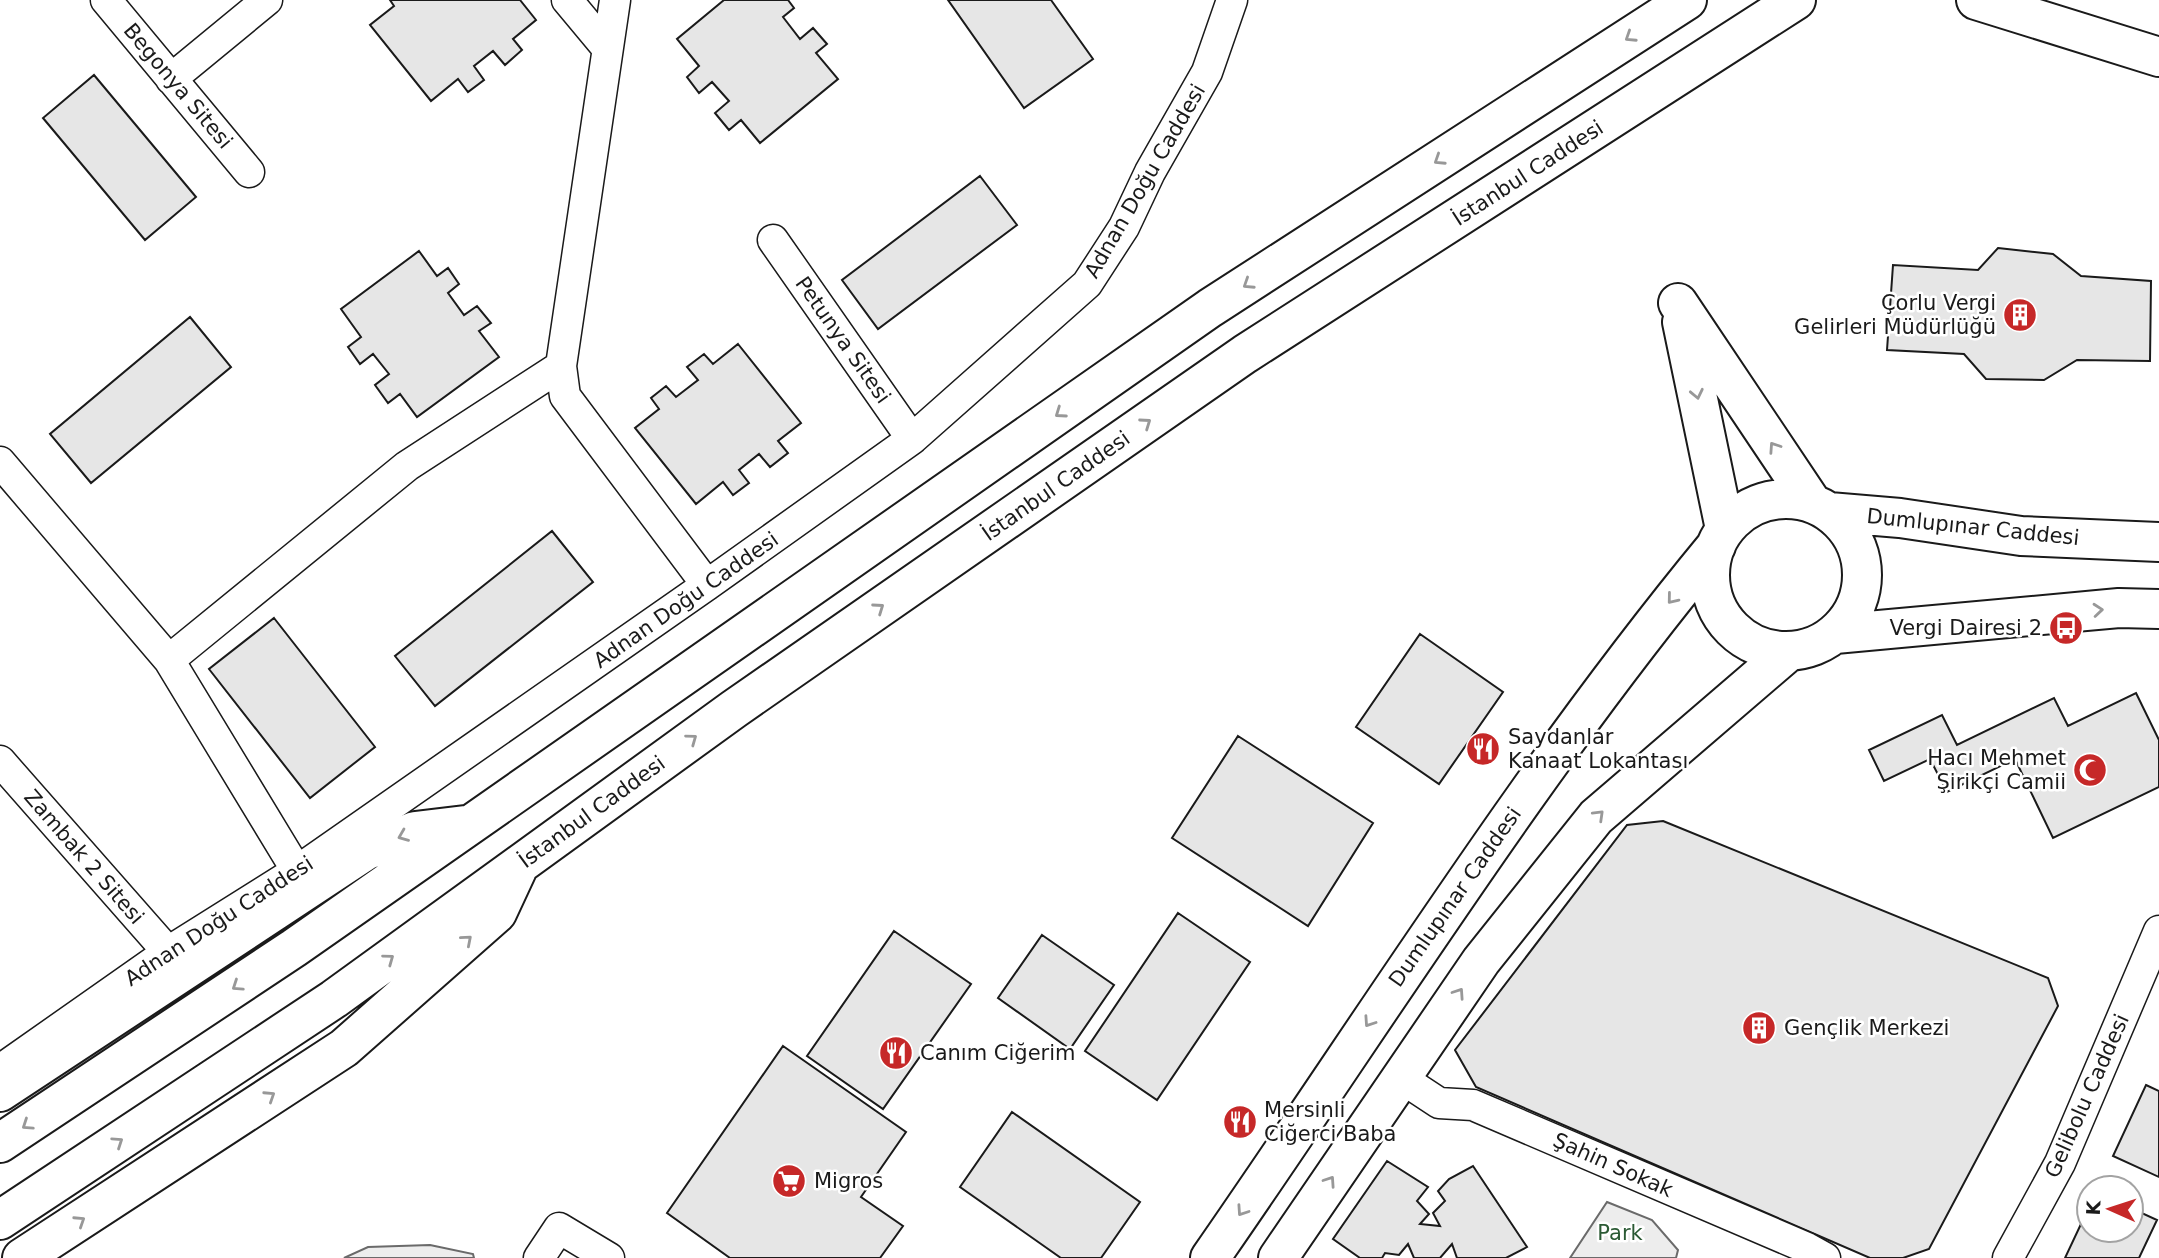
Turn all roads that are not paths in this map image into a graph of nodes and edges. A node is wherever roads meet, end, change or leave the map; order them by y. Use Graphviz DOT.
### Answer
graph roads {
  1 [pos="106,0"];
  2 [pos="267,0"];
  3 [pos="567,0"];
  4 [pos="615,0"];
  5 [pos="1233,0"];
  6 [pos="1687,0"];
  7 [pos="1796,0"];
  8 [pos="1989,4"];
  9 [pos="607,48"];
  10 [pos="2159,57"];
  11 [pos="171,79"];
  12 [pos="249,172"];
  13 [pos="773,240"];
  14 [pos="561,366"];
  15 [pos="912,439"];
  16 [pos="0,461"];
  17 [pos="1820,508"];
  18 [pos="1720,538"];
  19 [pos="2159,542"];
  20 [pos="707,585"];
  21 [pos="2159,609"];
  22 [pos="1835,634"];
  23 [pos="1788,652"];
  24 [pos="169,660"];
  25 [pos="0,761"];
  26 [pos="470,825"];
  27 [pos="520,864"];
  28 [pos="297,871"];
  29 [pos="2159,931"];
  30 [pos="168,952"];
  31 [pos="0,1070"];
  32 [pos="1401,1078"];
  33 [pos="0,1092"];
  34 [pos="0,1143"];
  35 [pos="0,1220"];
  36 [pos="22,1258"];
  37 [pos="540,1258"];
  38 [pos="608,1258"];
  39 [pos="1210,1258"];
  40 [pos="1278,1258"];
  41 [pos="1825,1258"];
  42 [pos="2008,1258"];
  1 -- 11 [label="street, Begonya Sitesi"];
  2 -- 11 [label="street"];
  3 -- 9 [label="street"];
  4 -- 9 [label="street"];
  5 -- 15 [label="street, Adnan Doğu Caddesi"];
  6 -- 26 [label="main road, one-way"];
  27 -- 7 [label="main road, İstanbul Caddesi, one-way"];
  8 -- 10 [label="main road"];
  9 -- 14 [label="street"];
  11 -- 12 [label="street, Begonya Sitesi"];
  13 -- 15 [label="street, Petunya Sitesi"];
  14 -- 20 [label="street"];
  14 -- 24 [label="street"];
  15 -- 20 [label="street, Adnan Doğu Caddesi"];
  16 -- 24 [label="street"];
  17 -- 18 [label="main road"];
  17 -- 18 [label="main road, one-way"];
  17 -- 19 [label="main road, Dumlupınar Caddesi"];
  17 -- 22 [label="main road"];
  18 -- 23 [label="main road"];
  18 -- 39 [label="main road, Dumlupınar Caddesi, one-way"];
  20 -- 28 [label="street, Adnan Doğu Caddesi"];
  22 -- 21 [label="main road, one-way"];
  22 -- 23 [label="main road"];
  32 -- 23 [label="main road, one-way"];
  24 -- 28 [label="street"];
  25 -- 30 [label="street, Zambak 2 Sitesi"];
  26 -- 33 [label="main road, one-way"];
  26 -- 34 [label="main road, one-way"];
  35 -- 27 [label="main road, İstanbul Caddesi, one-way"];
  36 -- 27 [label="main road, one-way"];
  28 -- 30 [label="street, Adnan Doğu Caddesi"];
  29 -- 42 [label="street, Gelibolu Caddesi"];
  30 -- 31 [label="street, Adnan Doğu Caddesi"];
  40 -- 32 [label="main road, one-way"];
  32 -- 41 [label="street, Şahin Sokak"];
  37 -- 38 [label="street"];
}
